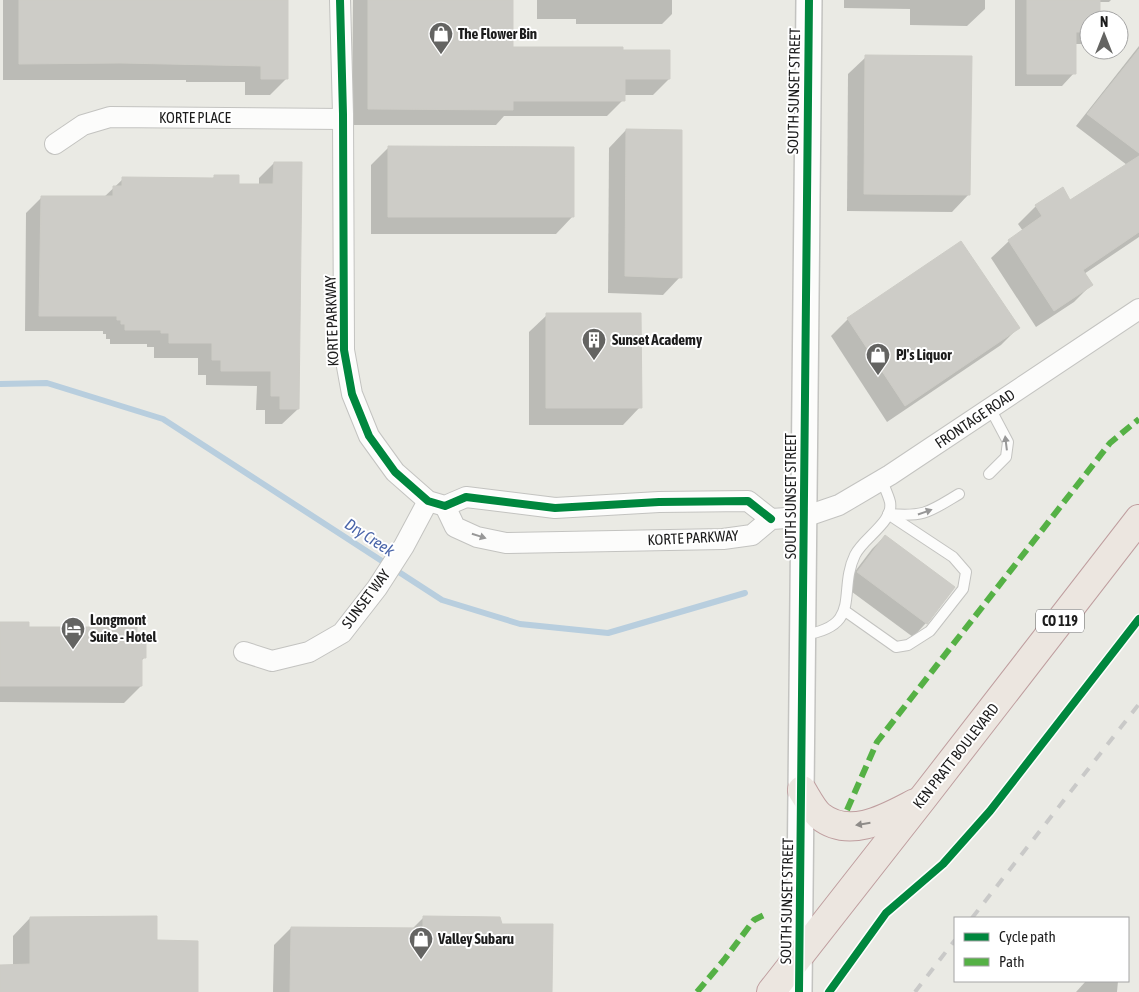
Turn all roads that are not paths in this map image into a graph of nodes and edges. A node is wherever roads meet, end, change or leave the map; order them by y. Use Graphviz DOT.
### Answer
graph roads {
  1 [pos="340,0"];
  2 [pos="809,0"];
  3 [pos="342,119"];
  4 [pos="55,144"];
  5 [pos="1139,309"];
  6 [pos="990,408"];
  7 [pos="989,474"];
  8 [pos="882,480"];
  9 [pos="959,494"];
  10 [pos="436,503"];
  11 [pos="888,514"];
  12 [pos="804,517"];
  13 [pos="771,519"];
  14 [pos="1139,519"];
  15 [pos="844,611"];
  16 [pos="803,635"];
  17 [pos="244,652"];
  18 [pos="802,790"];
  19 [pos="923,798"];
  20 [pos="800,954"];
  21 [pos="771,992"];
  22 [pos="799,992"];
  1 -- 3 [label="street, KORTE PARKWAY"];
  2 -- 12 [label="street, SOUTH SUNSET STREET"];
  3 -- 4 [label="street, KORTE PLACE"];
  3 -- 10 [label="street, KORTE PARKWAY"];
  5 -- 6 [label="street, FRONTAGE ROAD"];
  7 -- 6 [label="lane, one-way"];
  6 -- 8 [label="street, FRONTAGE ROAD"];
  8 -- 11 [label="lane"];
  8 -- 12 [label="street, FRONTAGE ROAD"];
  11 -- 9 [label="lane, one-way"];
  10 -- 13 [label="street"];
  10 -- 13 [label="street, KORTE PARKWAY, one-way"];
  10 -- 17 [label="street, SUNSET WAY"];
  11 -- 15 [label="lane"];
  11 -- 15 [label="lane"];
  12 -- 13 [label="street"];
  12 -- 16 [label="street, SOUTH SUNSET STREET"];
  14 -- 19 [label="highway, KEN PRATT BOULEVARD / CO 119"];
  15 -- 16 [label="lane"];
  16 -- 18 [label="street, SOUTH SUNSET STREET"];
  19 -- 18 [label="highway, one-way"];
  18 -- 20 [label="street, SOUTH SUNSET STREET"];
  19 -- 20 [label="highway, KEN PRATT BOULEVARD / CO 119"];
  20 -- 21 [label="highway, KEN PRATT BOULEVARD / CO 119"];
  20 -- 22 [label="street, SOUTH SUNSET STREET"];
}
